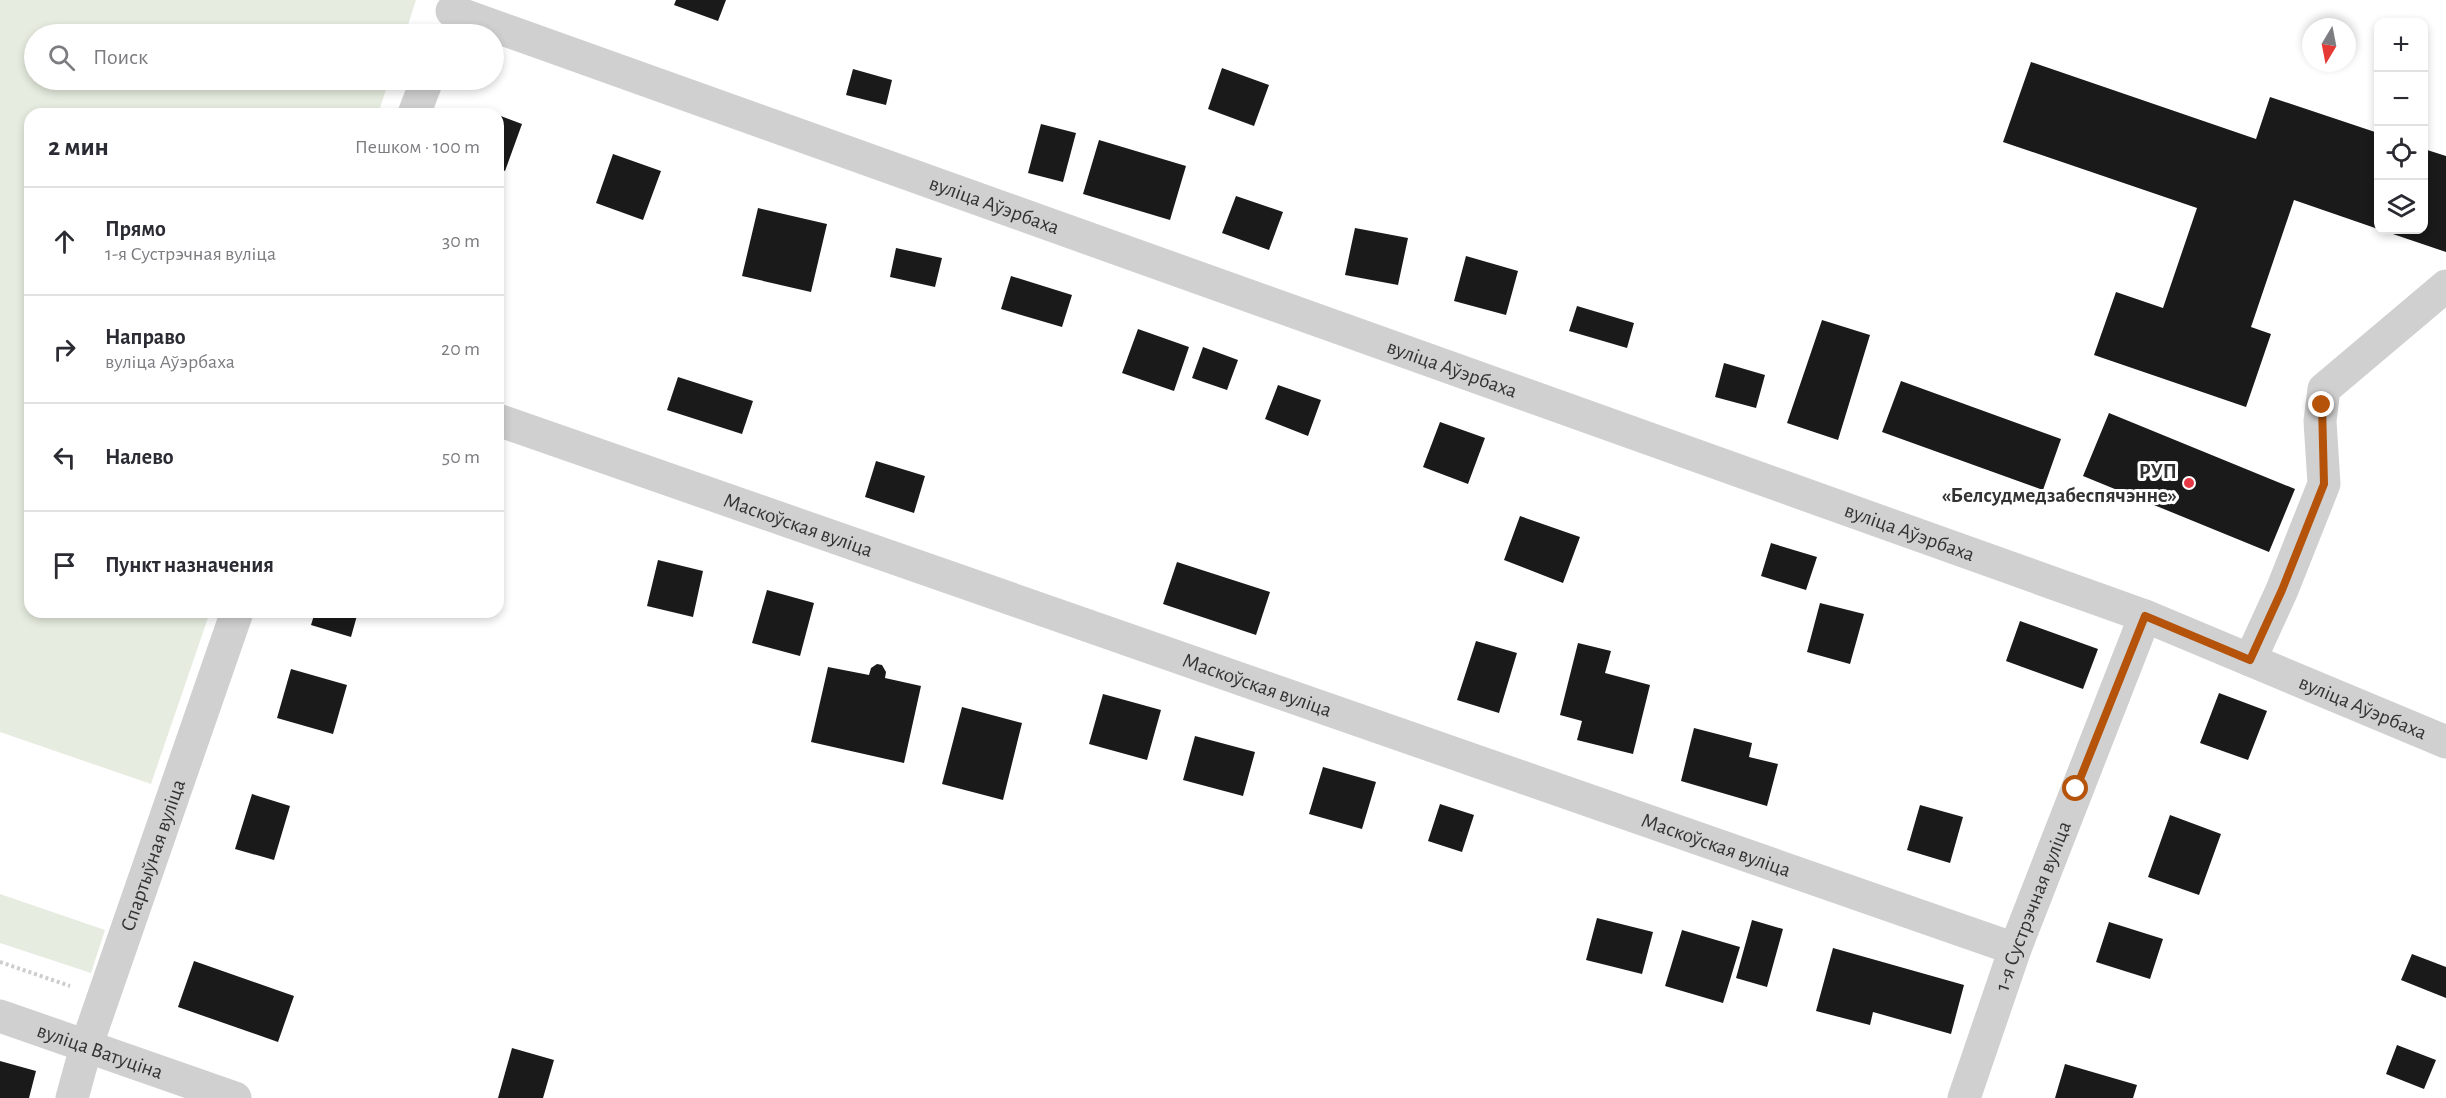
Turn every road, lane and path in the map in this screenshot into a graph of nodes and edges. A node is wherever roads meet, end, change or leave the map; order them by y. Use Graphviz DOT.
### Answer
graph roads {
  1 [pos="450,15"];
  2 [pos="475,24"];
  3 [pos="504,34"];
  4 [pos="423,90"];
  5 [pos="416,108"];
  6 [pos="2446,286"];
  7 [pos="504,422"];
  8 [pos="2145,616"];
  9 [pos="235,618"];
  10 [pos="2250,660"];
  11 [pos="2446,742"];
  12 [pos="2015,949"];
  13 [pos="0,962"];
  14 [pos="103,997"];
  15 [pos="0,1016"];
  16 [pos="86,1047"];
  17 [pos="72,1098"];
  18 [pos="235,1098"];
  19 [pos="1964,1098"];
  1 -- 2 [label="street, вуліца Аўэрбаха"];
  3 -- 8 [label="street, вуліца Аўэрбаха"];
  4 -- 5 [label="street"];
  6 -- 10 [label="street"];
  7 -- 12 [label="street, Маскоўская вуліца"];
  8 -- 10 [label="street, вуліца Аўэрбаха"];
  8 -- 12 [label="street, 1-я Сустрэчная вуліца"];
  9 -- 14 [label="street, Спартыўная вуліца"];
  10 -- 11 [label="street, вуліца Аўэрбаха"];
  12 -- 19 [label="street, 1-я Сустрэчная вуліца"];
  13 -- 14 [label="path"];
  14 -- 16 [label="street, Спартыўная вуліца"];
  15 -- 16 [label="street, вуліца Ватуціна"];
  16 -- 17 [label="street, Спартыўная вуліца"];
  16 -- 18 [label="street, вуліца Ватуціна"];
}
